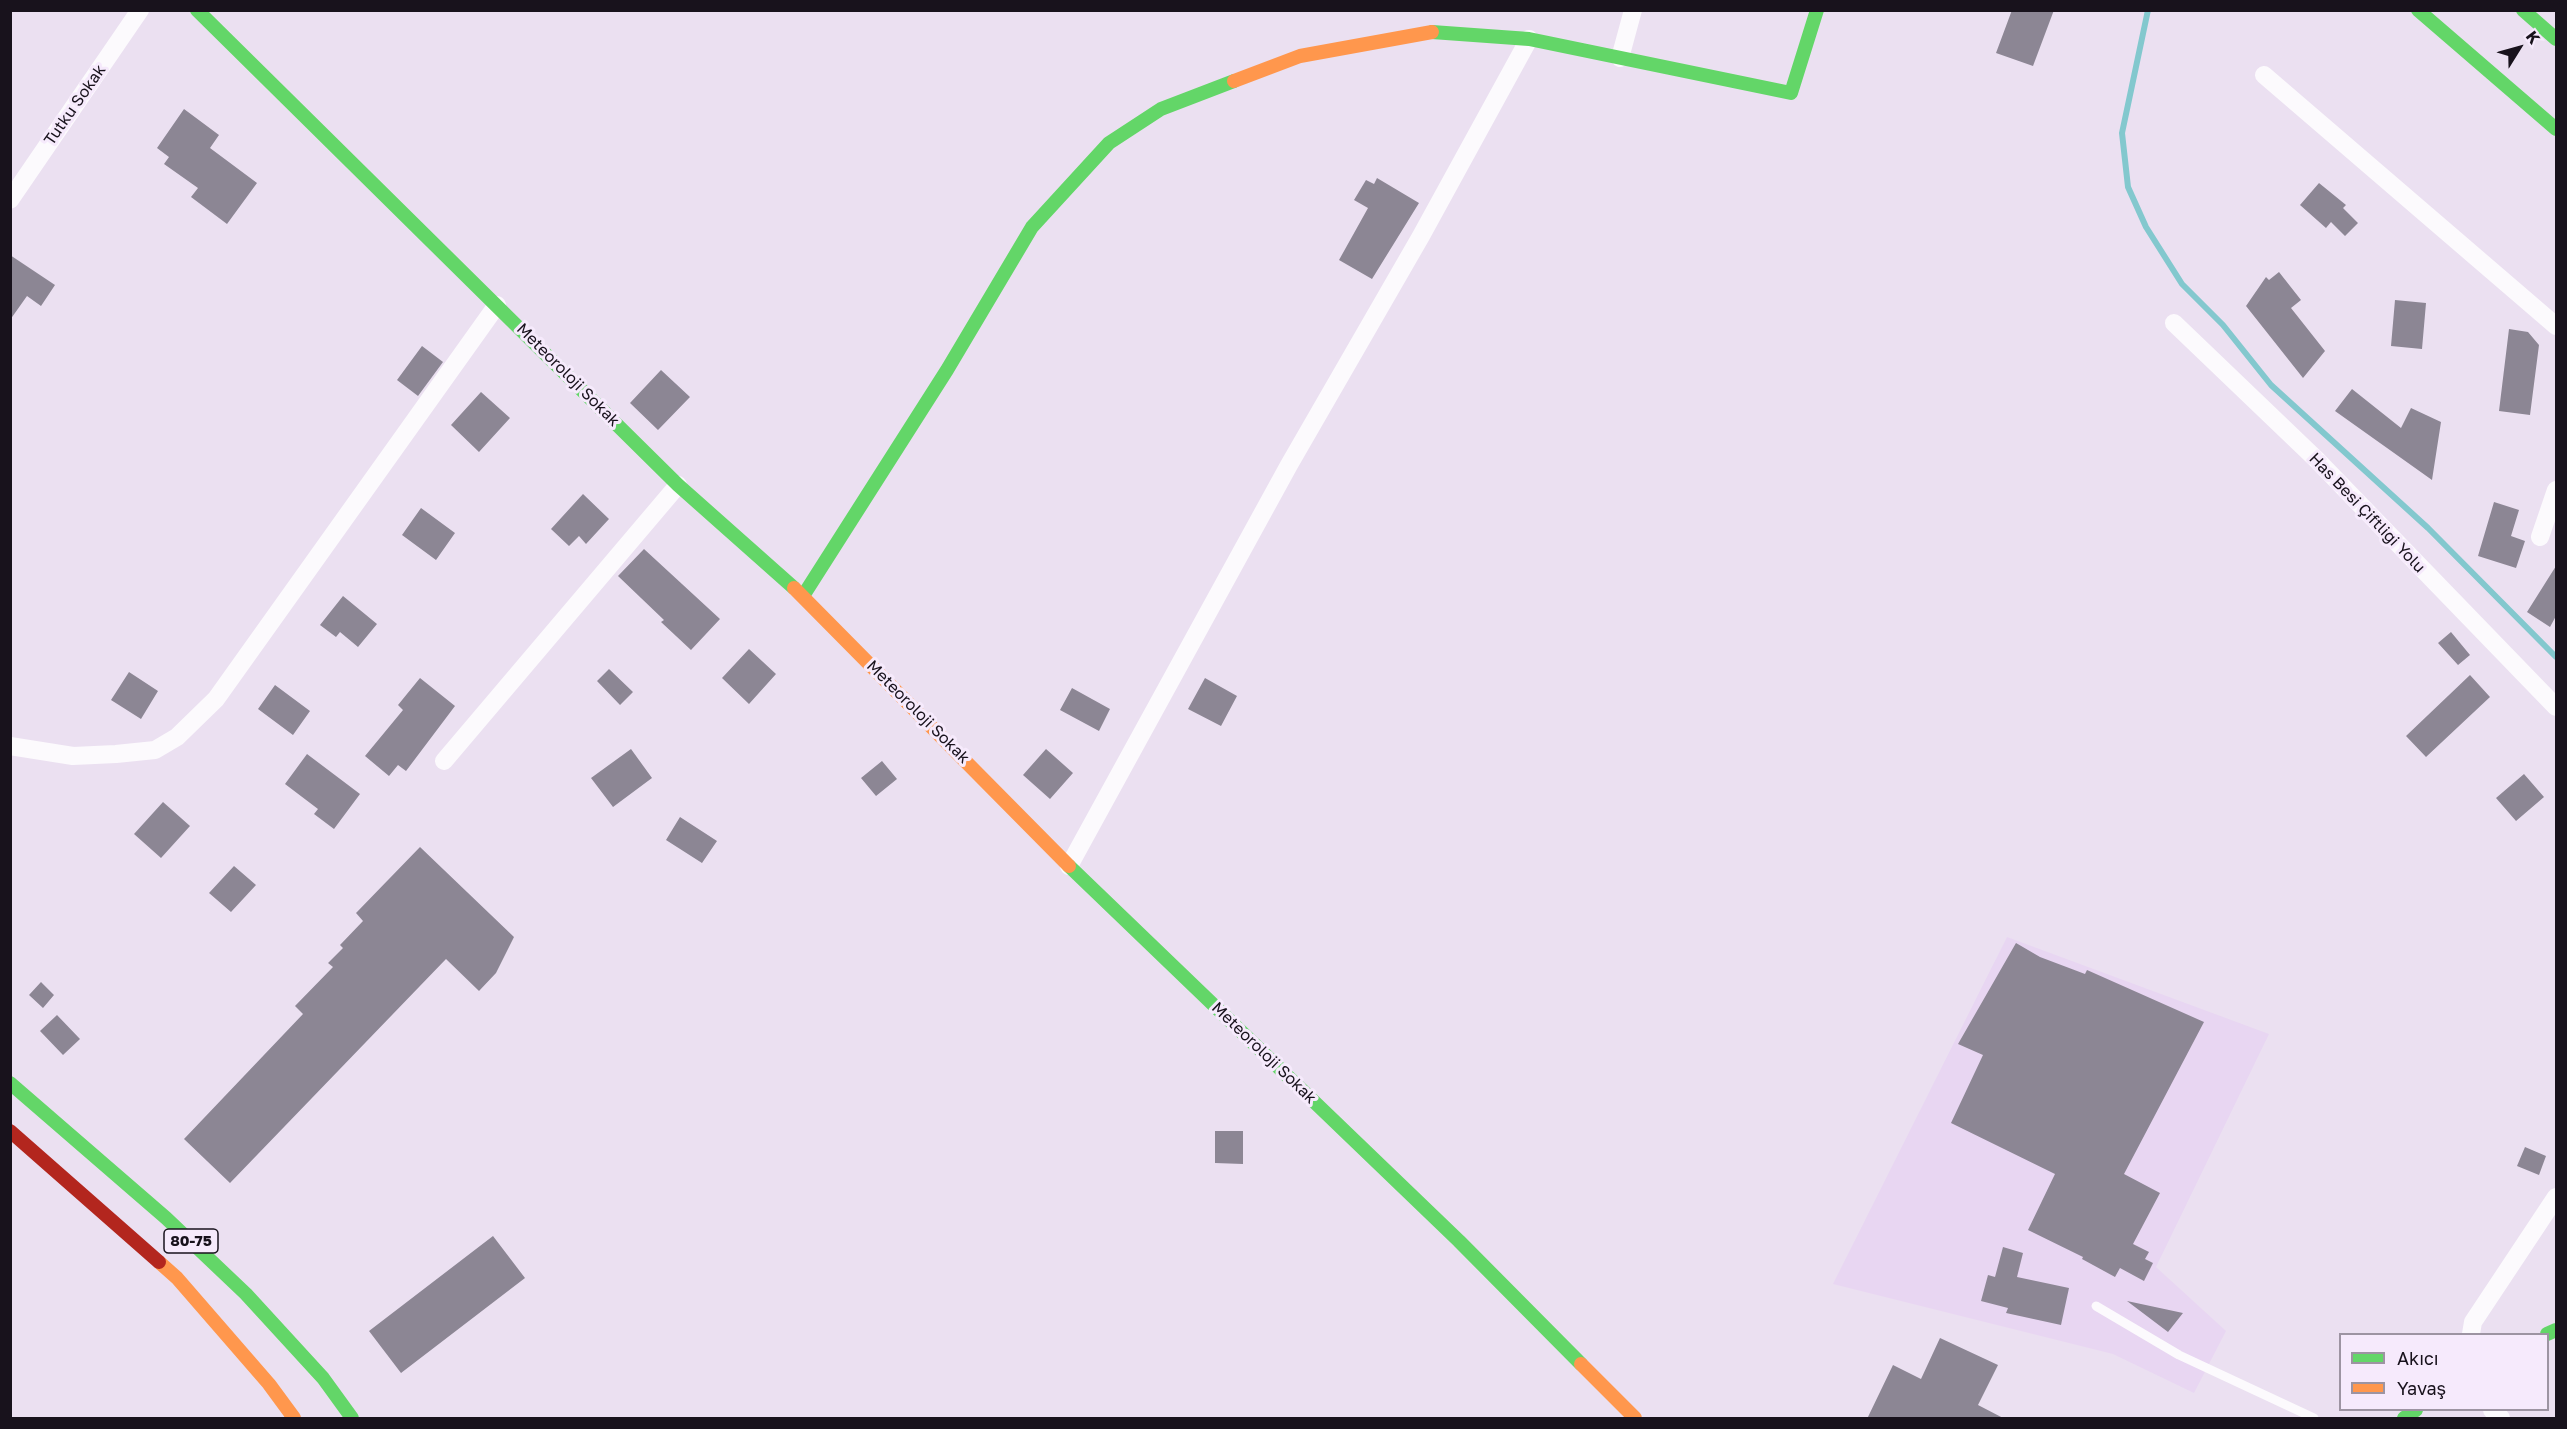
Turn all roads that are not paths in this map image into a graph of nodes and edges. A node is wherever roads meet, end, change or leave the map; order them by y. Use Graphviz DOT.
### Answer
graph roads {
  1 [pos="140,10"];
  2 [pos="197,10"];
  3 [pos="1634,10"];
  4 [pos="1817,10"];
  5 [pos="2418,10"];
  6 [pos="2523,10"];
  7 [pos="1529,39"];
  8 [pos="2556,39"];
  9 [pos="1620,58"];
  10 [pos="2264,75"];
  11 [pos="2556,129"];
  12 [pos="10,200"];
  13 [pos="497,305"];
  14 [pos="2174,323"];
  15 [pos="2556,326"];
  16 [pos="678,485"];
  17 [pos="2556,490"];
  18 [pos="2540,537"];
  19 [pos="803,596"];
  20 [pos="2556,706"];
  21 [pos="10,746"];
  22 [pos="444,761"];
  23 [pos="1069,866"];
  24 [pos="10,1083"];
  25 [pos="10,1131"];
  26 [pos="2556,1197"];
  27 [pos="2096,1306"];
  28 [pos="2471,1333"];
  29 [pos="294,1419"];
  30 [pos="352,1419"];
  31 [pos="1635,1419"];
  32 [pos="2314,1419"];
  1 -- 12 [label="street, Tutku Sokak"];
  2 -- 13 [label="main road, Meteoroloji Sokak"];
  3 -- 9 [label="street"];
  4 -- 9 [label="main road"];
  5 -- 11 [label="main road"];
  6 -- 8 [label="main road"];
  7 -- 9 [label="main road"];
  7 -- 19 [label="main road"];
  7 -- 23 [label="street"];
  10 -- 15 [label="street"];
  13 -- 16 [label="main road, Meteoroloji Sokak"];
  13 -- 21 [label="street"];
  14 -- 20 [label="street, Has Besi Çiftliği Yolu"];
  16 -- 19 [label="main road, Meteoroloji Sokak"];
  16 -- 22 [label="street"];
  17 -- 18 [label="street"];
  19 -- 23 [label="main road, Meteoroloji Sokak"];
  23 -- 31 [label="main road, Meteoroloji Sokak"];
  24 -- 30 [label="main road, 80-75"];
  25 -- 29 [label="main road, 80-75"];
  26 -- 28 [label="street"];
  27 -- 32 [label="lane"];
}
